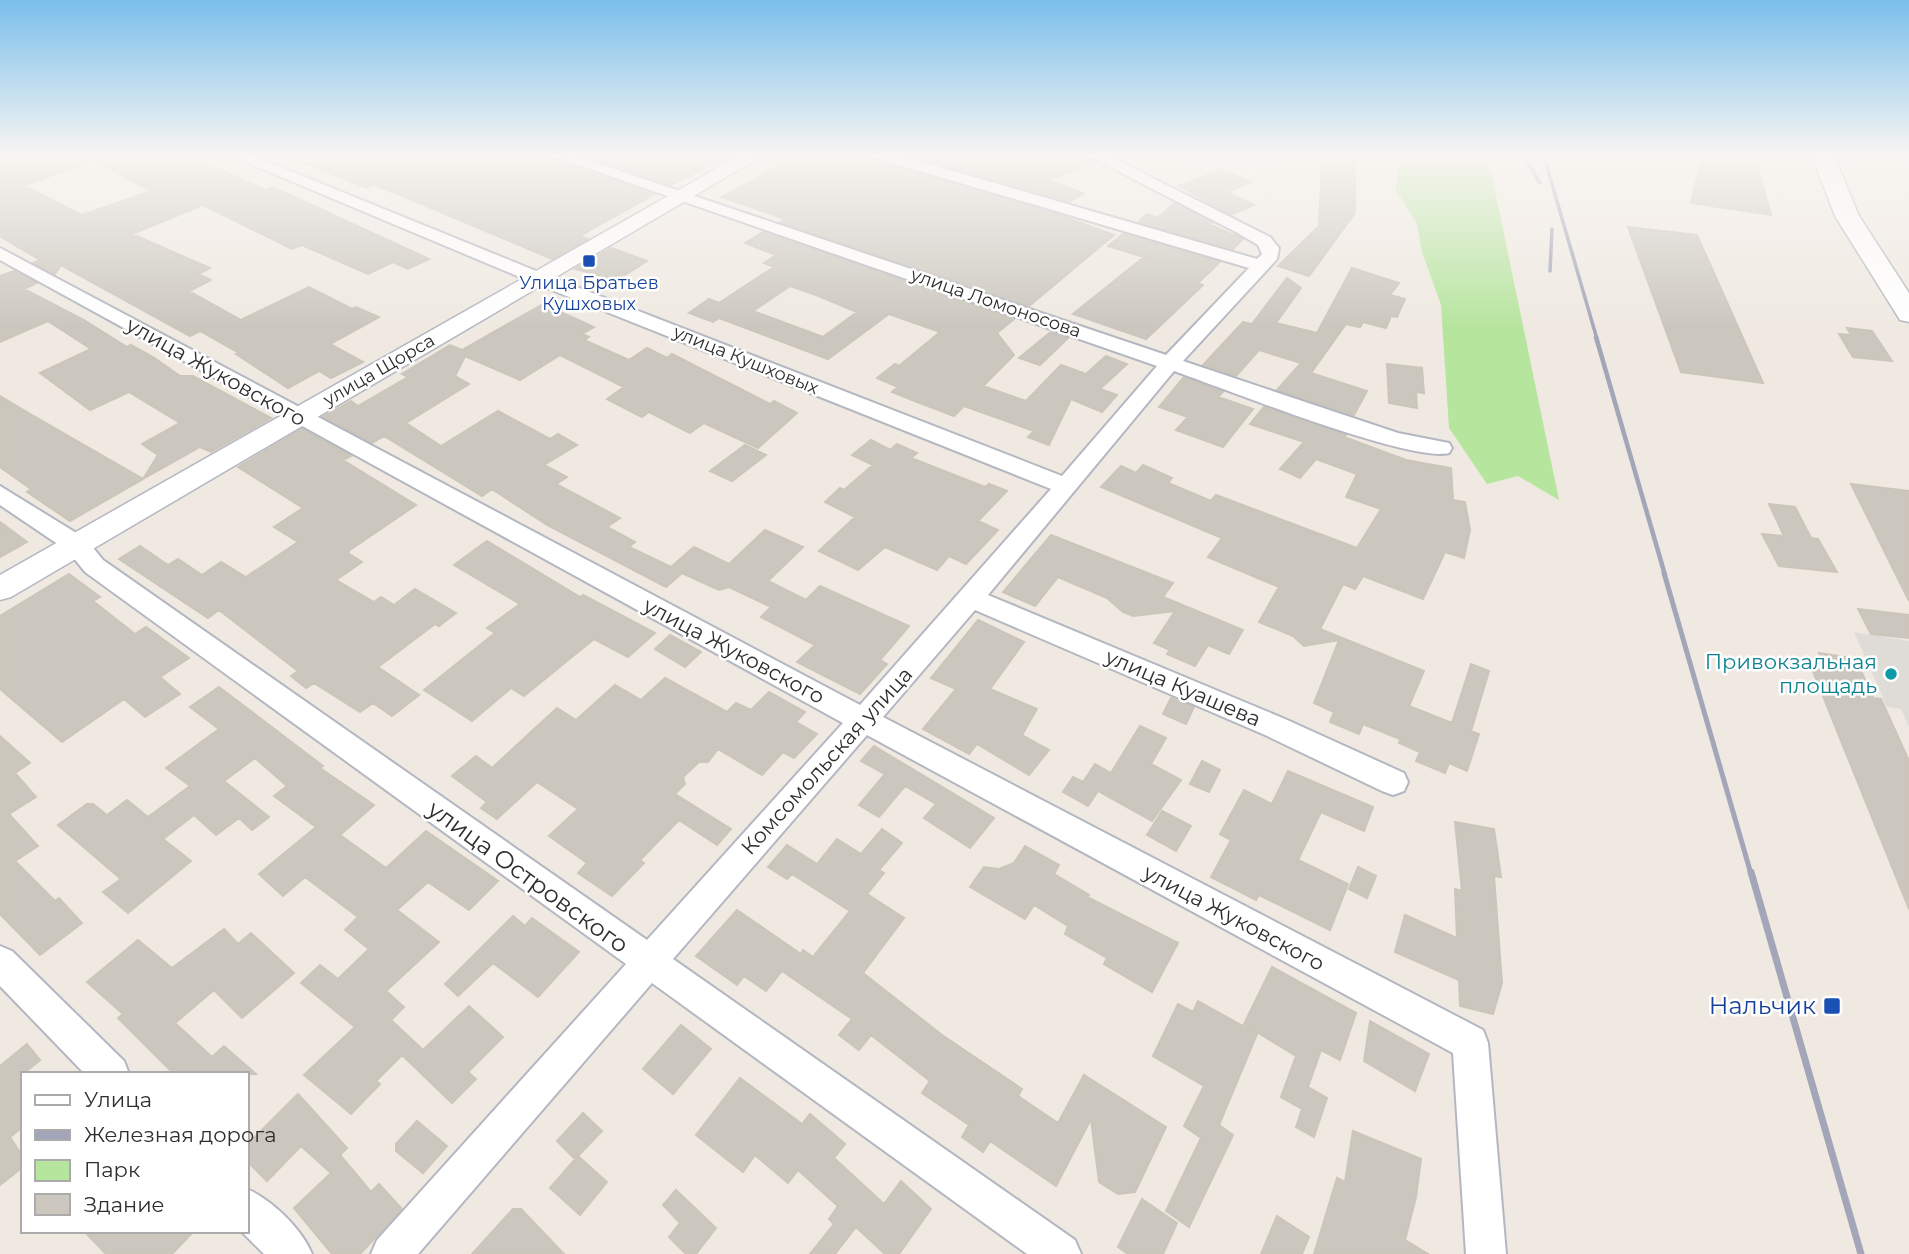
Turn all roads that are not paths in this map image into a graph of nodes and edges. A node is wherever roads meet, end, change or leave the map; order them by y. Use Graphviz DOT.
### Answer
graph roads {
  1 [pos="375,212"];
  2 [pos="657,212"];
  3 [pos="725,212"];
  4 [pos="1074,212"];
  5 [pos="1206,212"];
  6 [pos="1845,212"];
  7 [pos="0,253"];
  8 [pos="1260,266"];
  9 [pos="540,279"];
  10 [pos="1909,314"];
  11 [pos="1171,362"];
  12 [pos="297,416"];
  13 [pos="1441,448"];
  14 [pos="1066,486"];
  15 [pos="0,494"];
  16 [pos="77,545"];
  17 [pos="0,589"];
  18 [pos="971,598"];
  19 [pos="863,720"];
  20 [pos="1393,782"];
  21 [pos="0,962"];
  22 [pos="648,963"];
  23 [pos="1470,1043"];
  24 [pos="109,1072"];
  25 [pos="248,1210"];
  26 [pos="292,1254"];
  27 [pos="391,1254"];
  28 [pos="1061,1254"];
  29 [pos="1486,1254"];
  1 -- 9 [label="street, улица Кушховых"];
  2 -- 9 [label="street, улица Щорса"];
  3 -- 11 [label="street, улица Ломоносова"];
  4 -- 8 [label="street"];
  5 -- 8 [label="street"];
  6 -- 10 [label="main road"];
  7 -- 12 [label="street, улица Жуковского"];
  8 -- 11 [label="street, Комсомольская улица"];
  9 -- 12 [label="street, улица Щорса"];
  9 -- 14 [label="street, улица Кушховых"];
  11 -- 13 [label="street, улица Ломоносова"];
  11 -- 14 [label="street, Комсомольская улица"];
  12 -- 16 [label="street, улица Щорса"];
  12 -- 19 [label="street, улица Жуковского"];
  14 -- 18 [label="street, Комсомольская улица"];
  15 -- 16 [label="street, улица Островского"];
  16 -- 17 [label="street, улица Щорса"];
  16 -- 22 [label="street, улица Островского"];
  18 -- 19 [label="street, Комсомольская улица"];
  18 -- 20 [label="street, улица Куашева"];
  19 -- 22 [label="street, Комсомольская улица"];
  19 -- 23 [label="street, улица Жуковского"];
  21 -- 24 [label="street"];
  22 -- 27 [label="street, Комсомольская улица"];
  22 -- 28 [label="street, улица Островского"];
  23 -- 29 [label="street"];
  25 -- 26 [label="street"];
}
